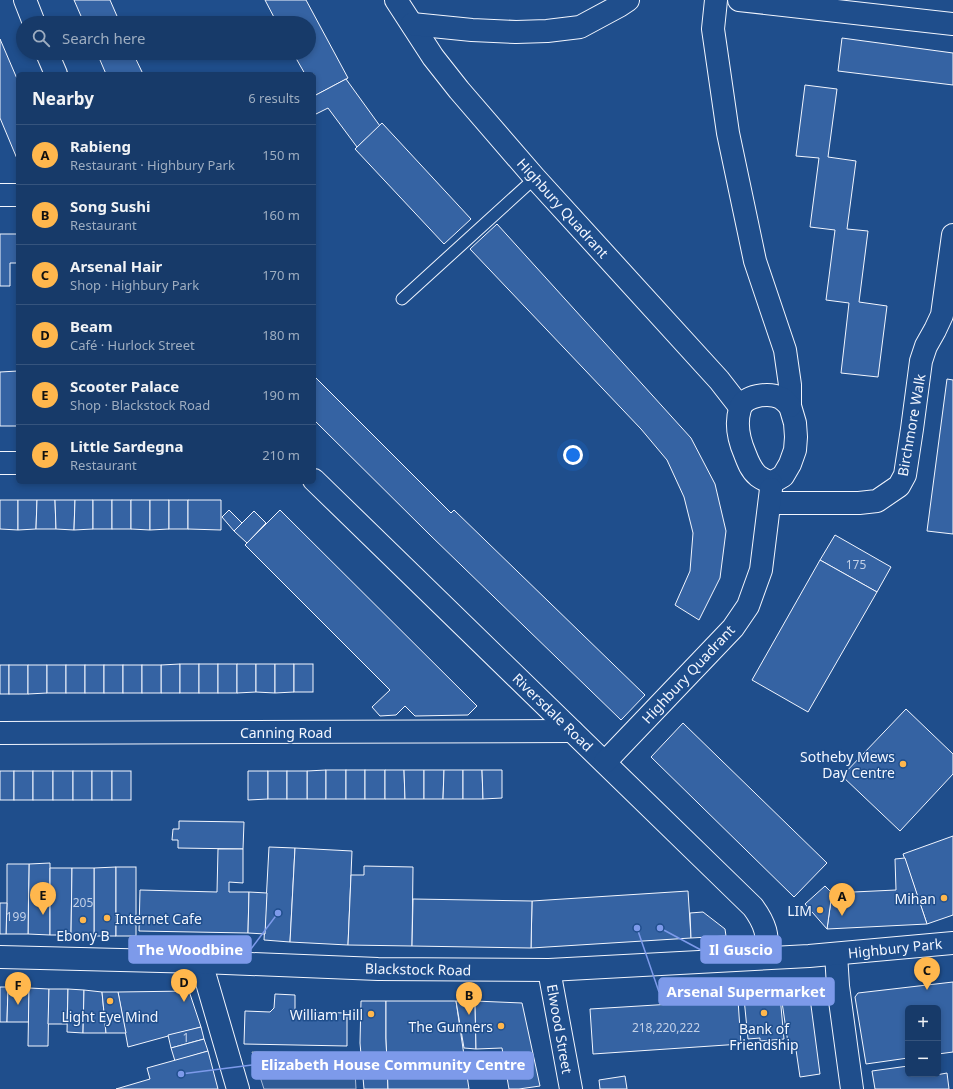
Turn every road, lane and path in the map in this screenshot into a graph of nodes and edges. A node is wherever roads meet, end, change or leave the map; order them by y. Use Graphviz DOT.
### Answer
graph roads {
  1 [pos="25,0"];
  2 [pos="396,0"];
  3 [pos="628,0"];
  4 [pos="716,0"];
  5 [pos="739,0"];
  6 [pos="31,16"];
  7 [pos="412,24"];
  8 [pos="953,24"];
  9 [pos="50,60"];
  10 [pos="55,72"];
  11 [pos="535,178"];
  12 [pos="0,195"];
  13 [pos="16,195"];
  14 [pos="953,235"];
  15 [pos="402,299"];
  16 [pos="790,406"];
  17 [pos="740,407"];
  18 [pos="0,463"];
  19 [pos="16,463"];
  20 [pos="316,482"];
  21 [pos="771,493"];
  22 [pos="572,731"];
  23 [pos="0,733"];
  24 [pos="605,762"];
  25 [pos="953,942"];
  26 [pos="836,954"];
  27 [pos="0,957"];
  28 [pos="768,958"];
  29 [pos="201,962"];
  30 [pos="549,970"];
  31 [pos="238,1089"];
  32 [pos="571,1089"];
  33 [pos="852,1089"];
  1 -- 6 [label="street"];
  2 -- 7 [label="street, Highbury Quadrant"];
  3 -- 7 [label="street"];
  4 -- 16 [label="street"];
  5 -- 8 [label="street"];
  7 -- 11 [label="street, Highbury Quadrant"];
  9 -- 10 [label="street"];
  11 -- 15 [label="lane"];
  11 -- 17 [label="street, Highbury Quadrant"];
  12 -- 13 [label="street"];
  14 -- 21 [label="street, Birchmore Walk"];
  16 -- 17 [label="street"];
  16 -- 21 [label="street"];
  17 -- 21 [label="street"];
  18 -- 19 [label="street"];
  20 -- 22 [label="street, Riversdale Road"];
  21 -- 24 [label="street, Highbury Quadrant"];
  22 -- 23 [label="street, Canning Road"];
  22 -- 24 [label="street, Riversdale Road"];
  24 -- 28 [label="street, Riversdale Road"];
  25 -- 26 [label="street, Highbury Park"];
  26 -- 28 [label="street, Blackstock Road"];
  26 -- 33 [label="street"];
  27 -- 29 [label="street, Blackstock Road"];
  28 -- 30 [label="street, Blackstock Road"];
  29 -- 30 [label="street, Blackstock Road"];
  29 -- 31 [label="street"];
  30 -- 32 [label="street, Elwood Street"];
}
